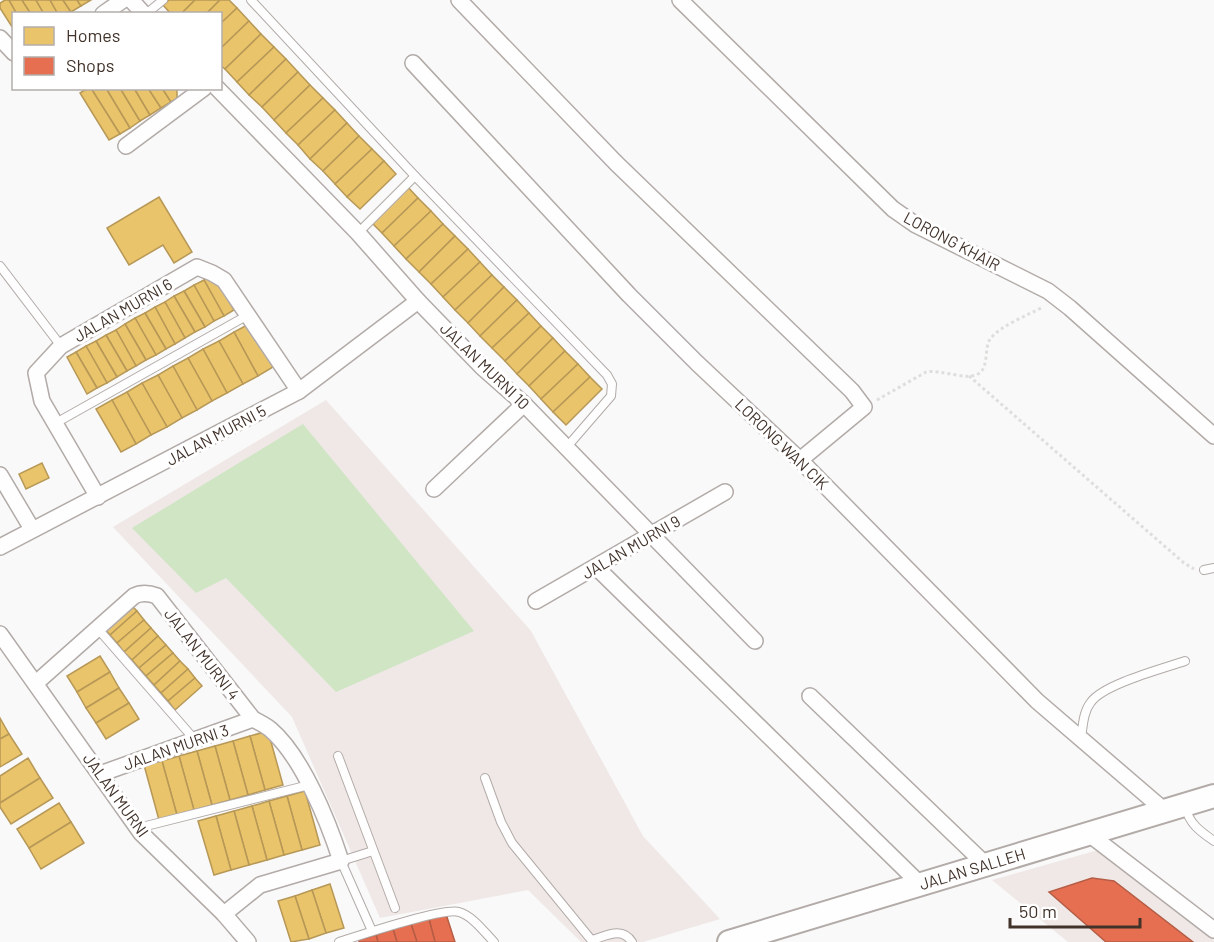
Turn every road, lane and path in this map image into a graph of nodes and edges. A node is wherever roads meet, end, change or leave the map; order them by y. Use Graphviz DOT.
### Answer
graph roads {
  1 [pos="123,0"];
  2 [pos="131,0"];
  3 [pos="163,0"];
  4 [pos="251,0"];
  5 [pos="459,0"];
  6 [pos="680,0"];
  7 [pos="106,12"];
  8 [pos="143,12"];
  9 [pos="148,12"];
  10 [pos="0,38"];
  11 [pos="12,51"];
  12 [pos="413,63"];
  13 [pos="201,90"];
  14 [pos="219,90"];
  15 [pos="126,147"];
  16 [pos="415,176"];
  17 [pos="358,233"];
  18 [pos="0,266"];
  19 [pos="1057,298"];
  20 [pos="418,301"];
  21 [pos="248,315"];
  22 [pos="61,346"];
  23 [pos="969,376"];
  24 [pos="299,391"];
  25 [pos="524,404"];
  26 [pos="864,407"];
  27 [pos="54,424"];
  28 [pos="1214,436"];
  29 [pos="566,448"];
  30 [pos="800,460"];
  31 [pos="0,475"];
  32 [pos="434,489"];
  33 [pos="725,492"];
  34 [pos="98,497"];
  35 [pos="32,529"];
  36 [pos="652,536"];
  37 [pos="0,547"];
  38 [pos="597,568"];
  39 [pos="1214,568"];
  40 [pos="1204,570"];
  41 [pos="536,601"];
  42 [pos="98,629"];
  43 [pos="0,634"];
  44 [pos="755,641"];
  45 [pos="1185,661"];
  46 [pos="36,683"];
  47 [pos="810,696"];
  48 [pos="254,720"];
  49 [pos="1081,738"];
  50 [pos="195,740"];
  51 [pos="338,756"];
  52 [pos="100,774"];
  53 [pos="485,777"];
  54 [pos="309,784"];
  55 [pos="1214,796"];
  56 [pos="1175,808"];
  57 [pos="138,828"];
  58 [pos="1089,834"];
  59 [pos="1214,842"];
  60 [pos="373,851"];
  61 [pos="341,861"];
  62 [pos="986,865"];
  63 [pos="921,885"];
  64 [pos="394,908"];
  65 [pos="224,914"];
  66 [pos="1214,930"];
  67 [pos="372,931"];
  68 [pos="745,940"];
  69 [pos="592,941"];
  70 [pos="248,942"];
  71 [pos="339,942"];
  72 [pos="494,942"];
  73 [pos="632,942"];
  1 -- 7 [label="street"];
  2 -- 8 [label="street"];
  3 -- 9 [label="lane"];
  4 -- 16 [label="lane"];
  5 -- 26 [label="street"];
  6 -- 19 [label="street, LORONG KHAIR"];
  10 -- 11 [label="street"];
  12 -- 30 [label="street, LORONG WAN CIK"];
  13 -- 15 [label="street"];
  14 -- 17 [label="street, JALAN MURNI 10"];
  16 -- 17 [label="lane"];
  16 -- 29 [label="lane"];
  17 -- 20 [label="street, JALAN MURNI 10"];
  18 -- 22 [label="lane"];
  19 -- 23 [label="path"];
  19 -- 28 [label="street, LORONG KHAIR"];
  20 -- 24 [label="street, JALAN MURNI 5"];
  20 -- 25 [label="street, JALAN MURNI 10"];
  21 -- 22 [label="street, JALAN MURNI 6"];
  21 -- 24 [label="street, JALAN MURNI 6"];
  21 -- 27 [label="lane"];
  22 -- 27 [label="street, JALAN MURNI 6"];
  23 -- 26 [label="path"];
  23 -- 40 [label="path"];
  24 -- 34 [label="street, JALAN MURNI 5"];
  25 -- 29 [label="street, JALAN MURNI 10"];
  25 -- 32 [label="street"];
  26 -- 30 [label="street"];
  27 -- 34 [label="street, JALAN MURNI 6"];
  29 -- 36 [label="street, JALAN MURNI 10"];
  30 -- 49 [label="street, LORONG WAN CIK"];
  31 -- 35 [label="street"];
  33 -- 36 [label="street, JALAN MURNI 9"];
  34 -- 35 [label="street, JALAN MURNI 5"];
  35 -- 37 [label="street, JALAN MURNI 5"];
  36 -- 38 [label="street, JALAN MURNI 9"];
  36 -- 44 [label="street, JALAN MURNI 10"];
  38 -- 41 [label="street, JALAN MURNI 9"];
  38 -- 63 [label="street"];
  39 -- 40 [label="lane"];
  42 -- 46 [label="street, JALAN MURNI 4"];
  42 -- 48 [label="street, JALAN MURNI 4"];
  42 -- 50 [label="lane"];
  43 -- 46 [label="street, JALAN MURNI"];
  45 -- 49 [label="lane"];
  46 -- 52 [label="street, JALAN MURNI"];
  47 -- 62 [label="street"];
  48 -- 50 [label="street, JALAN MURNI 3"];
  48 -- 54 [label="street"];
  49 -- 56 [label="street, LORONG WAN CIK"];
  50 -- 52 [label="street, JALAN MURNI 3"];
  51 -- 60 [label="lane"];
  52 -- 57 [label="street, JALAN MURNI"];
  53 -- 69 [label="lane"];
  54 -- 57 [label="lane"];
  54 -- 61 [label="street"];
  55 -- 56 [label="main road, JALAN SALLEH"];
  56 -- 58 [label="main road, JALAN SALLEH"];
  56 -- 59 [label="lane"];
  57 -- 65 [label="street, JALAN MURNI"];
  58 -- 62 [label="main road, JALAN SALLEH"];
  58 -- 66 [label="street"];
  60 -- 61 [label="lane"];
  60 -- 64 [label="lane"];
  61 -- 65 [label="street"];
  61 -- 67 [label="lane"];
  62 -- 63 [label="main road, JALAN SALLEH"];
  63 -- 68 [label="main road, JALAN SALLEH"];
  65 -- 70 [label="street, JALAN MURNI"];
  67 -- 71 [label="lane"];
  67 -- 72 [label="lane"];
  69 -- 73 [label="lane"];
}
